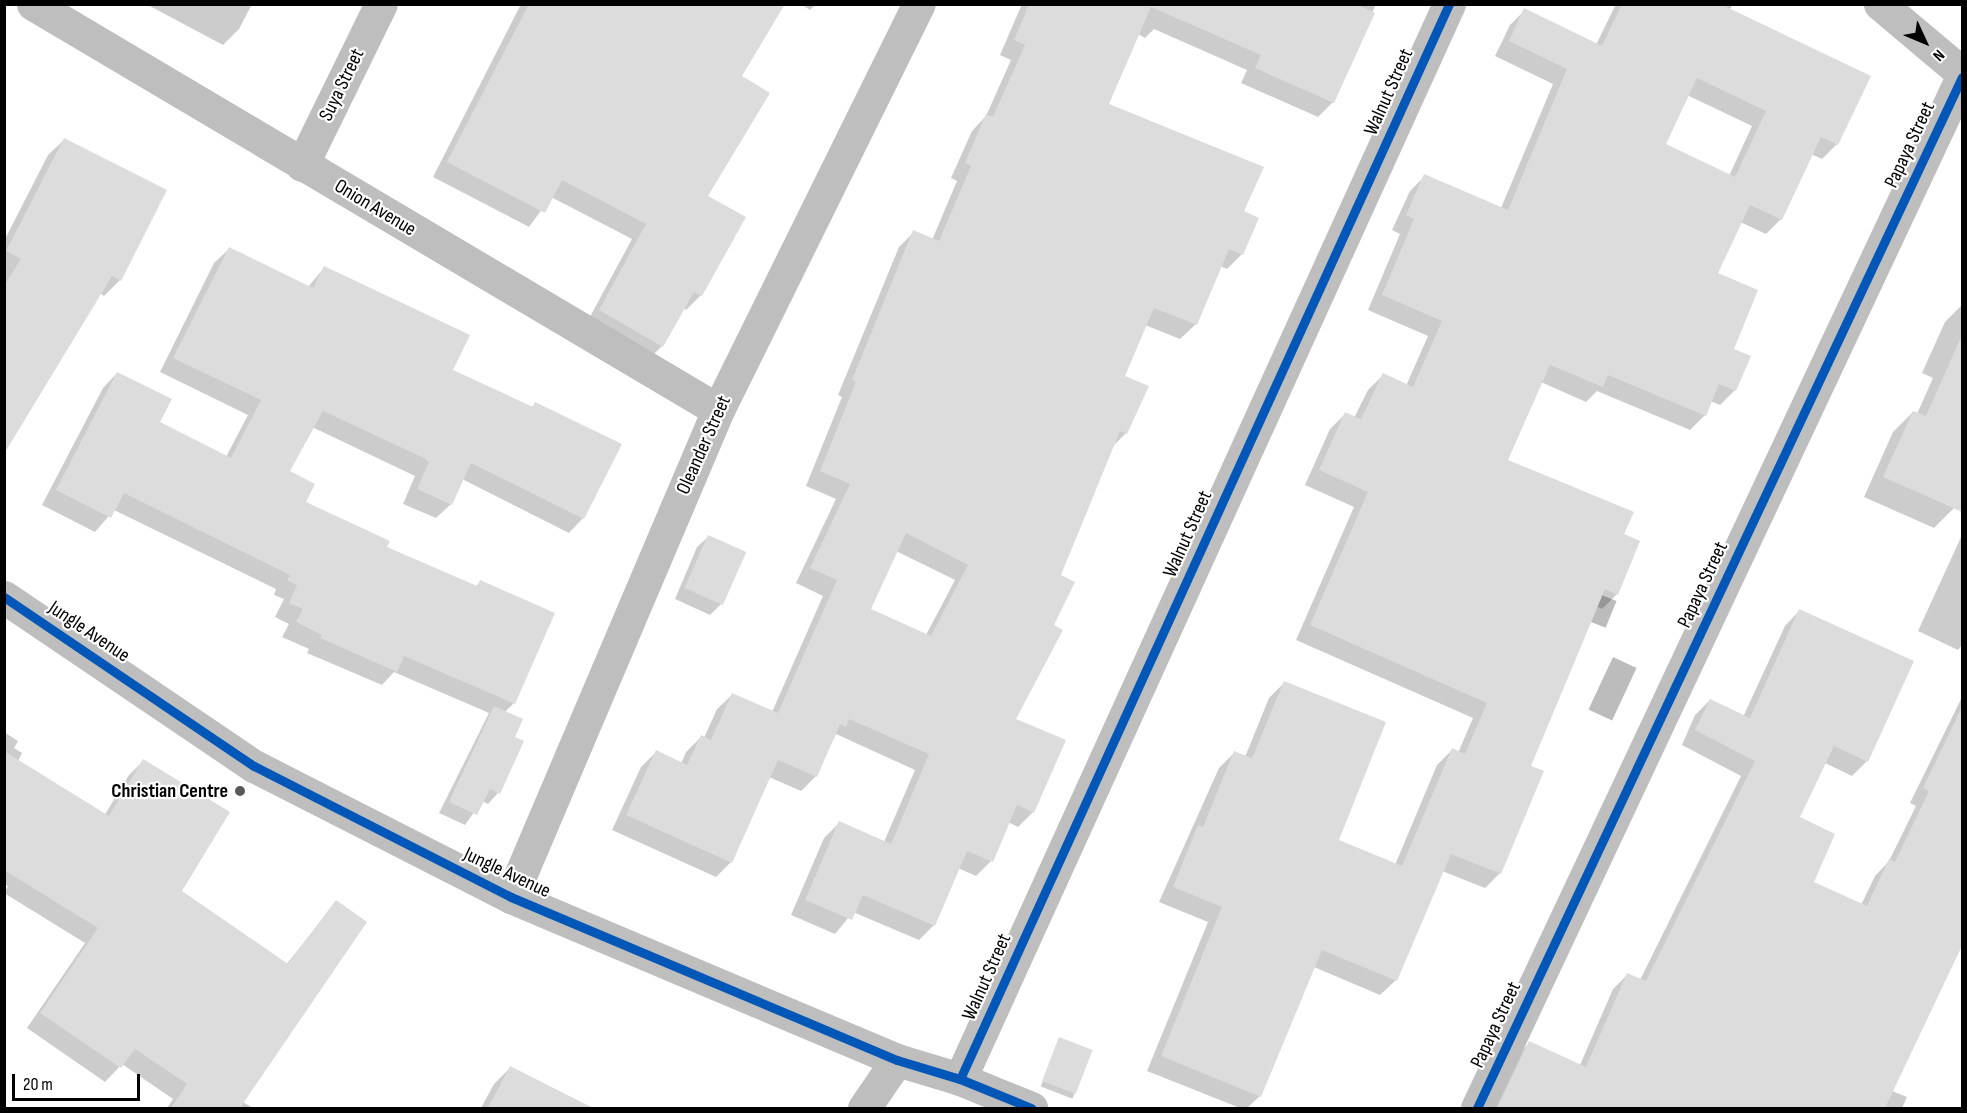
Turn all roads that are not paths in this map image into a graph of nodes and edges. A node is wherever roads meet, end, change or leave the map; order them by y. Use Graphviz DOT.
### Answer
graph roads {
  1 [pos="33,4"];
  2 [pos="381,4"];
  3 [pos="919,4"];
  4 [pos="1449,4"];
  5 [pos="1880,4"];
  6 [pos="1962,75"];
  7 [pos="302,165"];
  8 [pos="718,410"];
  9 [pos="4,597"];
  10 [pos="511,897"];
  11 [pos="897,1059"];
  12 [pos="960,1079"];
  13 [pos="864,1108"];
  14 [pos="1031,1108"];
  15 [pos="1477,1108"];
  1 -- 7 [label="street, Onion Avenue"];
  2 -- 7 [label="street, Suya Street"];
  3 -- 8 [label="street, Oleander Street"];
  4 -- 12 [label="street, Walnut Street"];
  5 -- 6 [label="street"];
  6 -- 15 [label="street, Papaya Street"];
  7 -- 8 [label="street, Onion Avenue"];
  8 -- 10 [label="street, Oleander Street"];
  9 -- 10 [label="street, Jungle Avenue"];
  10 -- 11 [label="street, Jungle Avenue"];
  11 -- 12 [label="street, Jungle Avenue"];
  11 -- 13 [label="street"];
  12 -- 14 [label="street, Jungle Avenue"];
}
